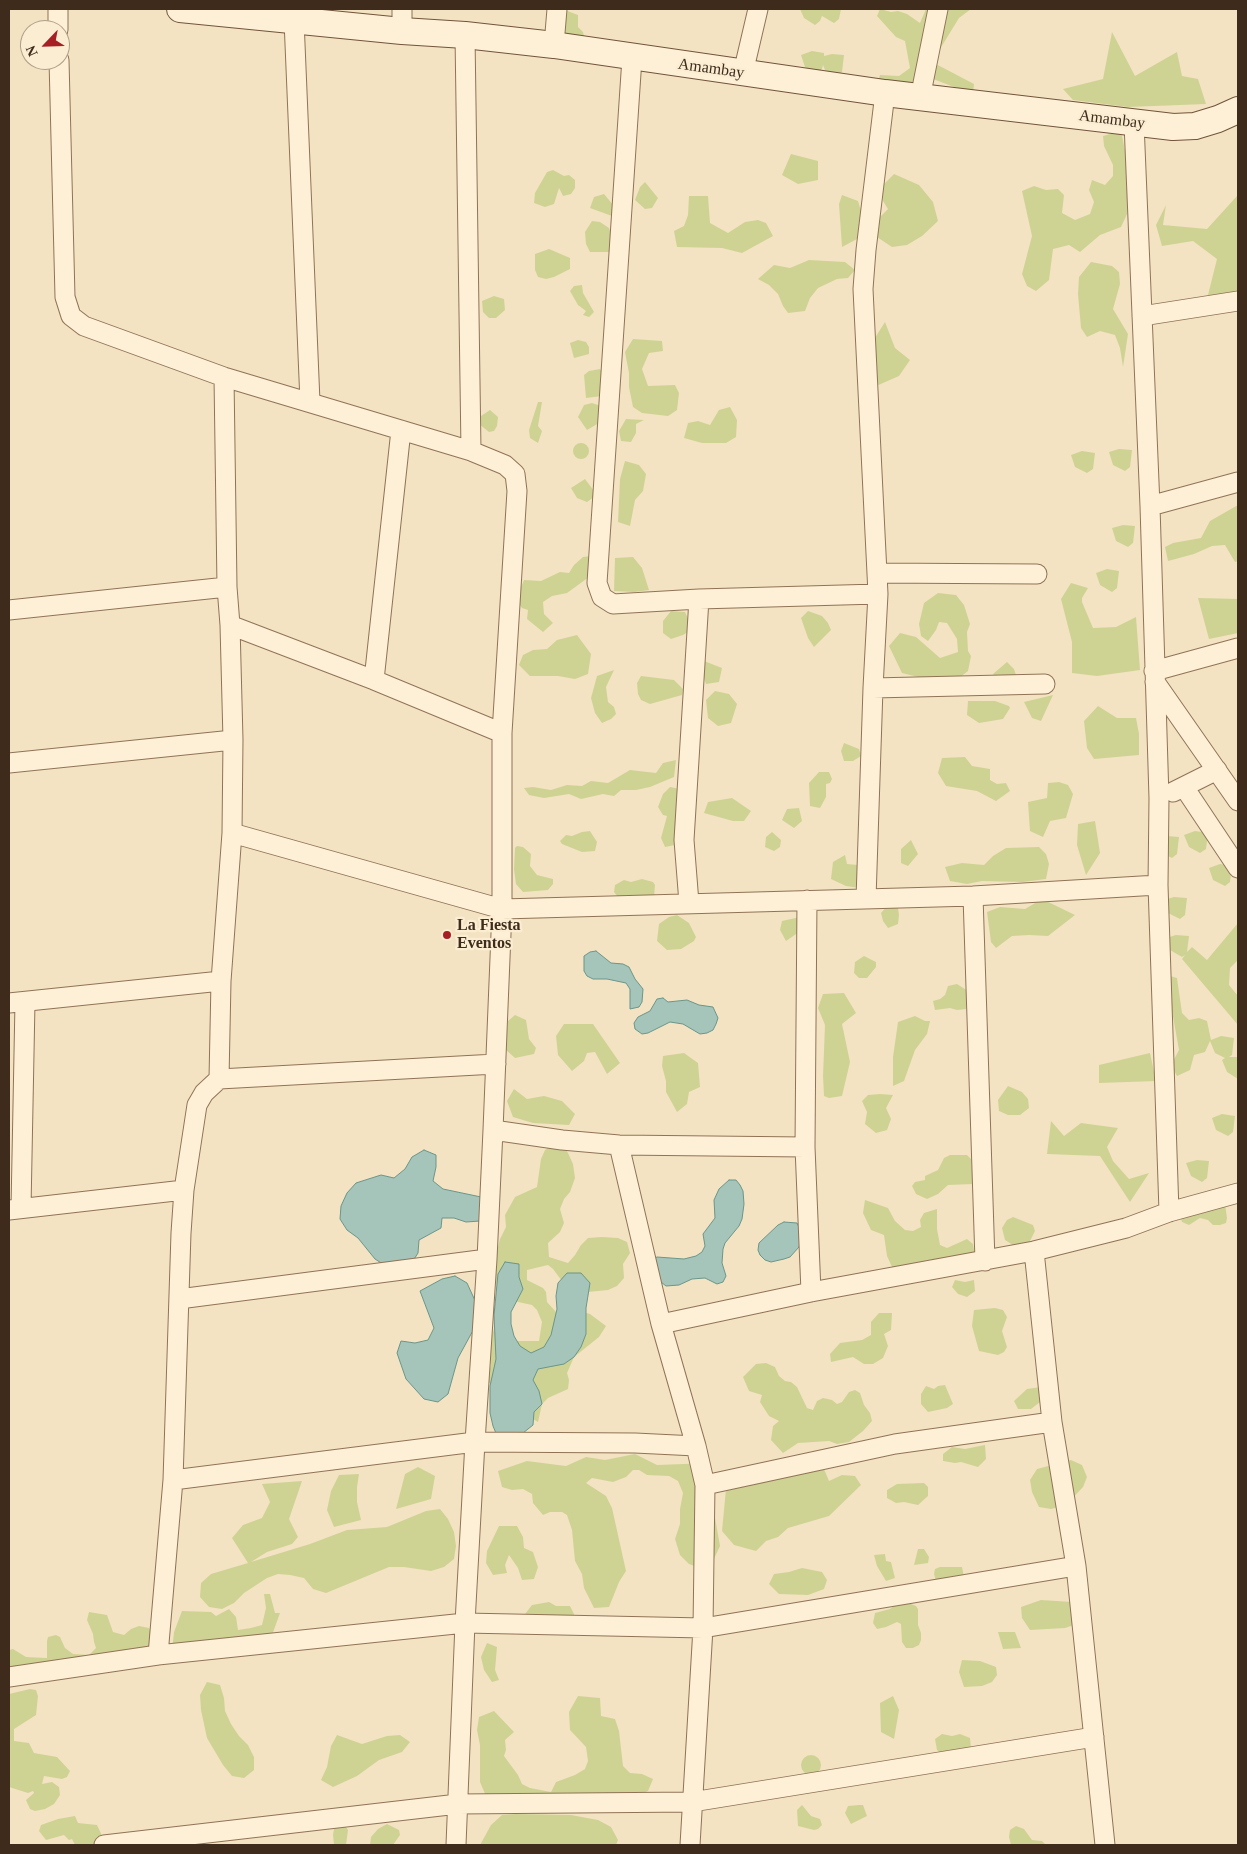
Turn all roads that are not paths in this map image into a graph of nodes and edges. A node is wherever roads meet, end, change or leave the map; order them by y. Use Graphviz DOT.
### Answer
graph roads {
  1 [pos="180,9"];
  2 [pos="557,9"];
  3 [pos="758,9"];
  4 [pos="938,9"];
  5 [pos="294,20"];
  6 [pos="402,20"];
  7 [pos="465,35"];
  8 [pos="554,45"];
  9 [pos="632,58"];
  10 [pos="59,70"];
  11 [pos="743,73"];
  12 [pos="885,93"];
  13 [pos="920,98"];
  14 [pos="1238,110"];
  15 [pos="1134,123"];
  16 [pos="1238,301"];
  17 [pos="1142,316"];
  18 [pos="224,377"];
  19 [pos="310,402"];
  20 [pos="401,430"];
  21 [pos="471,451"];
  22 [pos="1238,482"];
  23 [pos="1150,506"];
  24 [pos="877,573"];
  25 [pos="1036,574"];
  26 [pos="227,587"];
  27 [pos="878,594"];
  28 [pos="699,599"];
  29 [pos="9,610"];
  30 [pos="230,625"];
  31 [pos="1238,648"];
  32 [pos="1155,676"];
  33 [pos="374,680"];
  34 [pos="1045,684"];
  35 [pos="873,688"];
  36 [pos="502,733"];
  37 [pos="233,740"];
  38 [pos="9,763"];
  39 [pos="1217,770"];
  40 [pos="1184,787"];
  41 [pos="1159,798"];
  42 [pos="1238,801"];
  43 [pos="232,833"];
  44 [pos="1238,868"];
  45 [pos="1158,884"];
  46 [pos="974,896"];
  47 [pos="866,899"];
  48 [pos="807,900"];
  49 [pos="689,903"];
  50 [pos="502,909"];
  51 [pos="221,981"];
  52 [pos="17,1002"];
  53 [pos="496,1064"];
  54 [pos="219,1079"];
  55 [pos="494,1130"];
  56 [pos="619,1145"];
  57 [pos="805,1147"];
  58 [pos="184,1190"];
  59 [pos="1238,1193"];
  60 [pos="15,1209"];
  61 [pos="1169,1212"];
  62 [pos="1034,1251"];
  63 [pos="488,1259"];
  64 [pos="985,1261"];
  65 [pos="812,1292"];
  66 [pos="179,1299"];
  67 [pos="661,1324"];
  68 [pos="1052,1422"];
  69 [pos="475,1442"];
  70 [pos="696,1446"];
  71 [pos="173,1480"];
  72 [pos="705,1485"];
  73 [pos="1076,1566"];
  74 [pos="465,1624"];
  75 [pos="703,1628"];
  76 [pos="158,1655"];
  77 [pos="9,1677"];
  78 [pos="1094,1737"];
  79 [pos="692,1802"];
  80 [pos="458,1804"];
  81 [pos="104,1845"];
  82 [pos="456,1845"];
  83 [pos="690,1845"];
  84 [pos="1105,1845"];
  1 -- 5 [label="street, Amambay"];
  2 -- 8 [label="street"];
  3 -- 11 [label="street"];
  4 -- 13 [label="street"];
  5 -- 6 [label="street, Amambay"];
  5 -- 19 [label="street"];
  6 -- 7 [label="street, Amambay"];
  7 -- 8 [label="street, Amambay"];
  7 -- 21 [label="street"];
  8 -- 9 [label="street, Amambay"];
  9 -- 11 [label="street, Amambay"];
  9 -- 28 [label="street"];
  10 -- 18 [label="street"];
  11 -- 12 [label="street, Amambay"];
  12 -- 13 [label="street, Amambay"];
  12 -- 24 [label="street"];
  13 -- 15 [label="street, Amambay"];
  14 -- 15 [label="street, Amambay"];
  15 -- 17 [label="street"];
  16 -- 17 [label="street"];
  17 -- 23 [label="street"];
  18 -- 19 [label="street"];
  18 -- 26 [label="street"];
  19 -- 20 [label="street"];
  20 -- 21 [label="street"];
  20 -- 33 [label="street"];
  21 -- 36 [label="street"];
  22 -- 23 [label="street"];
  23 -- 32 [label="street"];
  24 -- 25 [label="street"];
  24 -- 27 [label="street"];
  26 -- 29 [label="street"];
  26 -- 30 [label="street"];
  27 -- 28 [label="street"];
  27 -- 35 [label="street"];
  28 -- 49 [label="street"];
  30 -- 33 [label="street"];
  30 -- 37 [label="street"];
  31 -- 32 [label="street"];
  32 -- 39 [label="street"];
  32 -- 41 [label="street"];
  33 -- 36 [label="street"];
  34 -- 35 [label="street"];
  35 -- 47 [label="street"];
  36 -- 50 [label="street"];
  37 -- 38 [label="street"];
  37 -- 43 [label="street"];
  39 -- 40 [label="street"];
  39 -- 42 [label="street"];
  40 -- 41 [label="street"];
  40 -- 44 [label="street"];
  41 -- 45 [label="street"];
  43 -- 50 [label="street"];
  43 -- 51 [label="street"];
  45 -- 46 [label="street"];
  45 -- 61 [label="street"];
  46 -- 47 [label="street"];
  46 -- 64 [label="street"];
  47 -- 48 [label="street"];
  48 -- 49 [label="street"];
  48 -- 57 [label="street"];
  49 -- 50 [label="street"];
  50 -- 53 [label="street"];
  51 -- 52 [label="street"];
  51 -- 54 [label="street"];
  52 -- 60 [label="street"];
  53 -- 54 [label="street"];
  53 -- 55 [label="street"];
  54 -- 58 [label="street"];
  55 -- 56 [label="street"];
  55 -- 63 [label="street"];
  56 -- 57 [label="street"];
  56 -- 67 [label="street"];
  57 -- 65 [label="street"];
  58 -- 60 [label="street"];
  58 -- 66 [label="street"];
  59 -- 61 [label="street"];
  61 -- 62 [label="street"];
  62 -- 64 [label="street"];
  62 -- 68 [label="street"];
  63 -- 66 [label="street"];
  63 -- 69 [label="street"];
  64 -- 65 [label="street"];
  65 -- 67 [label="street"];
  66 -- 71 [label="street"];
  67 -- 70 [label="street"];
  68 -- 72 [label="street"];
  68 -- 73 [label="street"];
  69 -- 70 [label="street"];
  69 -- 71 [label="street"];
  69 -- 74 [label="street"];
  70 -- 72 [label="street"];
  71 -- 76 [label="street"];
  72 -- 75 [label="street"];
  73 -- 75 [label="street"];
  73 -- 78 [label="street"];
  74 -- 75 [label="street"];
  74 -- 76 [label="street"];
  74 -- 80 [label="street"];
  75 -- 79 [label="street"];
  76 -- 77 [label="street"];
  78 -- 79 [label="street"];
  78 -- 84 [label="street"];
  79 -- 80 [label="street"];
  79 -- 83 [label="street"];
  80 -- 81 [label="street"];
  80 -- 82 [label="street"];
}
